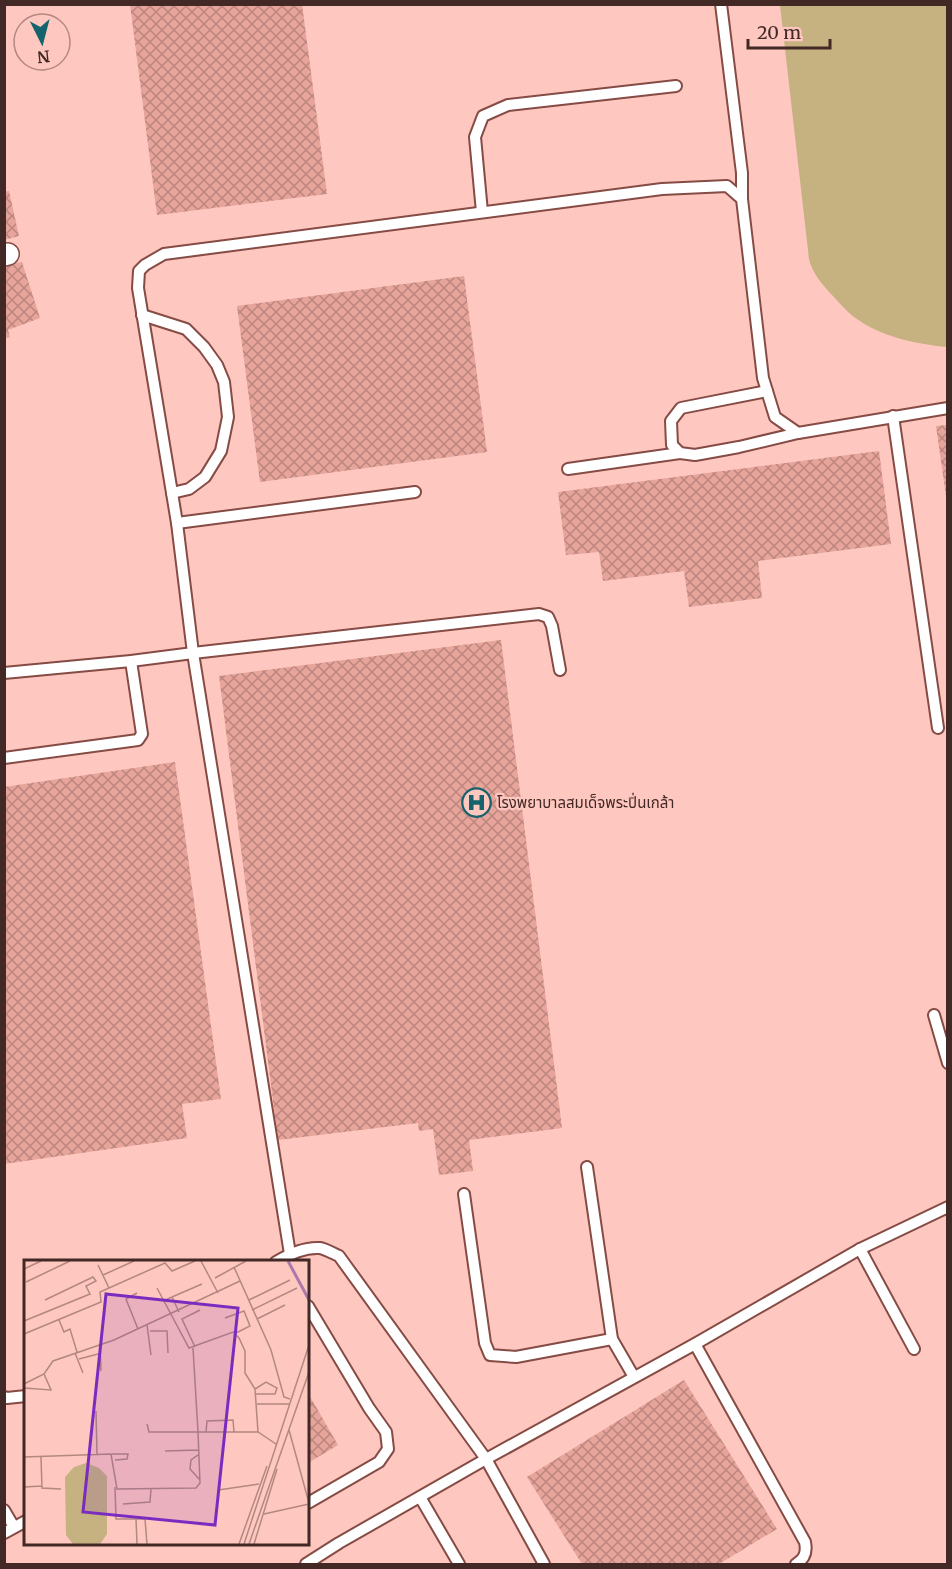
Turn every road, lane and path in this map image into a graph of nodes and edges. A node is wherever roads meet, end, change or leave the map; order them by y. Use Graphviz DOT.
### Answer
graph roads {
  1 [pos="721,4"];
  2 [pos="676,86"];
  3 [pos="742,199"];
  4 [pos="482,212"];
  5 [pos="142,315"];
  6 [pos="767,391"];
  7 [pos="948,408"];
  8 [pos="893,416"];
  9 [pos="798,433"];
  10 [pos="680,453"];
  11 [pos="568,469"];
  12 [pos="415,492"];
  13 [pos="172,493"];
  14 [pos="177,523"];
  15 [pos="193,653"];
  16 [pos="131,661"];
  17 [pos="560,670"];
  18 [pos="4,673"];
  19 [pos="938,728"];
  20 [pos="4,758"];
  21 [pos="934,1015"];
  22 [pos="948,1063"];
  23 [pos="587,1167"];
  24 [pos="464,1194"];
  25 [pos="948,1207"];
  26 [pos="860,1249"];
  27 [pos="282,1259"];
  28 [pos="309,1308"];
  29 [pos="612,1339"];
  30 [pos="695,1344"];
  31 [pos="914,1350"];
  32 [pos="634,1377"];
  33 [pos="24,1396"];
  34 [pos="4,1397"];
  35 [pos="486,1459"];
  36 [pos="420,1497"];
  37 [pos="309,1502"];
  38 [pos="4,1510"];
  39 [pos="24,1522"];
  40 [pos="15,1527"];
  41 [pos="4,1533"];
  42 [pos="306,1564"];
  43 [pos="459,1564"];
  44 [pos="542,1564"];
  45 [pos="796,1564"];
  1 -- 3 [label="lane"];
  2 -- 4 [label="lane"];
  3 -- 4 [label="lane"];
  3 -- 6 [label="lane"];
  4 -- 5 [label="lane"];
  5 -- 13 [label="lane"];
  5 -- 13 [label="lane"];
  6 -- 9 [label="lane"];
  6 -- 10 [label="lane"];
  7 -- 8 [label="lane"];
  8 -- 9 [label="lane"];
  8 -- 19 [label="lane"];
  9 -- 10 [label="lane"];
  10 -- 11 [label="lane"];
  12 -- 14 [label="lane"];
  13 -- 14 [label="lane"];
  14 -- 15 [label="lane"];
  15 -- 16 [label="lane"];
  15 -- 17 [label="lane"];
  15 -- 27 [label="lane"];
  16 -- 18 [label="lane"];
  16 -- 20 [label="lane"];
  21 -- 22 [label="lane"];
  23 -- 29 [label="lane"];
  24 -- 29 [label="lane"];
  25 -- 26 [label="lane"];
  26 -- 30 [label="lane"];
  26 -- 31 [label="lane"];
  27 -- 35 [label="lane"];
  28 -- 37 [label="lane"];
  29 -- 32 [label="lane"];
  30 -- 32 [label="lane"];
  30 -- 45 [label="lane"];
  32 -- 35 [label="lane"];
  33 -- 34 [label="lane"];
  35 -- 36 [label="lane"];
  35 -- 44 [label="lane"];
  36 -- 42 [label="lane"];
  36 -- 43 [label="lane"];
  38 -- 40 [label="lane"];
  39 -- 40 [label="lane"];
  40 -- 41 [label="lane"];
}
